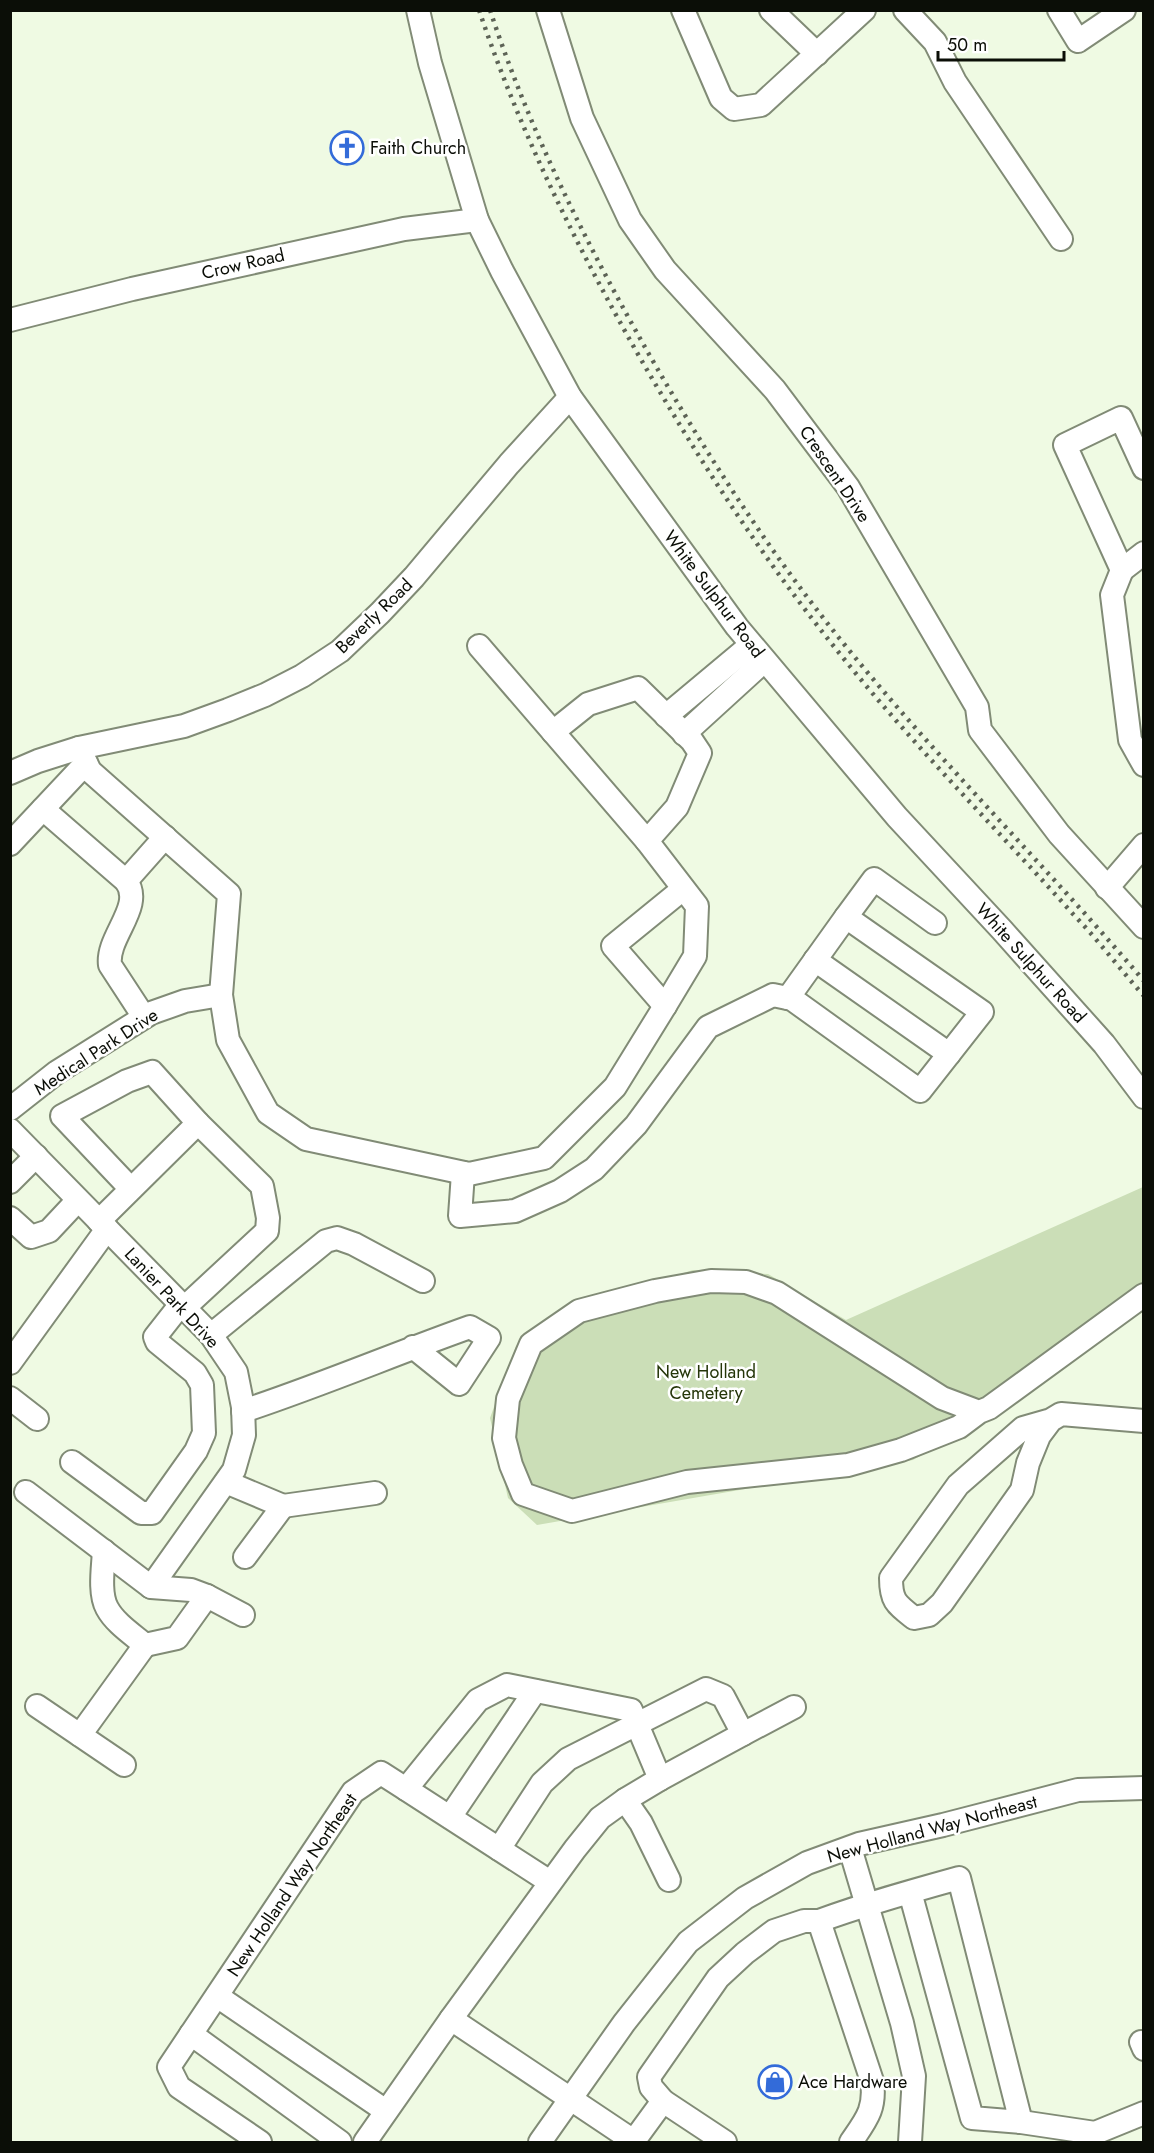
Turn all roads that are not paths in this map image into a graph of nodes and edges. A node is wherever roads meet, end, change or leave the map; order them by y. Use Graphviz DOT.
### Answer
graph roads {
  1 [pos="418,10"];
  2 [pos="548,10"];
  3 [pos="683,10"];
  4 [pos="771,10"];
  5 [pos="864,10"];
  6 [pos="905,10"];
  7 [pos="1059,10"];
  8 [pos="1124,10"];
  9 [pos="817,54"];
  10 [pos="477,220"];
  11 [pos="1061,239"];
  12 [pos="10,320"];
  13 [pos="570,397"];
  14 [pos="1143,468"];
  15 [pos="1143,554"];
  16 [pos="1122,570"];
  17 [pos="478,646"];
  18 [pos="758,653"];
  19 [pos="666,716"];
  20 [pos="554,732"];
  21 [pos="684,734"];
  22 [pos="82,755"];
  23 [pos="1143,765"];
  24 [pos="10,773"];
  25 [pos="43,810"];
  26 [pos="165,837"];
  27 [pos="647,841"];
  28 [pos="10,844"];
  29 [pos="1143,845"];
  30 [pos="126,881"];
  31 [pos="1107,888"];
  32 [pos="683,889"];
  33 [pos="846,917"];
  34 [pos="935,923"];
  35 [pos="1143,927"];
  36 [pos="815,960"];
  37 [pos="221,995"];
  38 [pos="788,998"];
  39 [pos="665,1006"];
  40 [pos="144,1017"];
  41 [pos="949,1054"];
  42 [pos="1143,1098"];
  43 [pos="10,1109"];
  44 [pos="198,1123"];
  45 [pos="10,1130"];
  46 [pos="36,1156"];
  47 [pos="463,1173"];
  48 [pos="10,1182"];
  49 [pos="131,1189"];
  50 [pos="78,1200"];
  51 [pos="10,1218"];
  52 [pos="103,1225"];
  53 [pos="423,1281"];
  54 [pos="1143,1295"];
  55 [pos="183,1306"];
  56 [pos="211,1335"];
  57 [pos="413,1347"];
  58 [pos="10,1363"];
  59 [pos="10,1398"];
  60 [pos="243,1412"];
  61 [pos="979,1412"];
  62 [pos="37,1419"];
  63 [pos="1051,1420"];
  64 [pos="1143,1420"];
  65 [pos="72,1462"];
  66 [pos="226,1482"];
  67 [pos="26,1492"];
  68 [pos="375,1493"];
  69 [pos="284,1506"];
  70 [pos="104,1551"];
  71 [pos="245,1557"];
  72 [pos="151,1587"];
  73 [pos="207,1596"];
  74 [pos="243,1615"];
  75 [pos="145,1645"];
  76 [pos="535,1691"];
  77 [pos="37,1706"];
  78 [pos="794,1707"];
  79 [pos="636,1723"];
  80 [pos="742,1734"];
  81 [pos="80,1735"];
  82 [pos="124,1765"];
  83 [pos="660,1779"];
  84 [pos="1143,1788"];
  85 [pos="406,1789"];
  86 [pos="625,1800"];
  87 [pos="450,1817"];
  88 [pos="849,1848"];
  89 [pos="499,1849"];
  90 [pos="669,1880"];
  91 [pos="550,1882"];
  92 [pos="910,1892"];
  93 [pos="866,1904"];
  94 [pos="819,1921"];
  95 [pos="217,1996"];
  96 [pos="451,2019"];
  97 [pos="191,2034"];
  98 [pos="570,2099"];
  99 [pos="663,2101"];
  100 [pos="386,2112"];
  101 [pos="1143,2113"];
  102 [pos="1021,2122"];
  103 [pos="1101,2138"];
  104 [pos="260,2142"];
  105 [pos="340,2142"];
  106 [pos="365,2142"];
  107 [pos="540,2142"];
  108 [pos="634,2142"];
  109 [pos="724,2142"];
  110 [pos="851,2142"];
  111 [pos="910,2142"];
  1 -- 10 [label="street, White Sulphur Road"];
  2 -- 31 [label="street, Crescent Drive"];
  3 -- 9 [label="street"];
  4 -- 9 [label="street"];
  5 -- 9 [label="street"];
  6 -- 11 [label="street"];
  7 -- 8 [label="street"];
  10 -- 12 [label="street, Crow Road"];
  10 -- 13 [label="street, White Sulphur Road"];
  13 -- 18 [label="street, White Sulphur Road"];
  13 -- 22 [label="street, Beverly Road"];
  14 -- 16 [label="street"];
  15 -- 16 [label="street"];
  16 -- 23 [label="street"];
  17 -- 20 [label="street"];
  18 -- 19 [label="street"];
  18 -- 21 [label="street"];
  18 -- 42 [label="street, White Sulphur Road"];
  19 -- 20 [label="street"];
  19 -- 21 [label="street"];
  20 -- 27 [label="street"];
  21 -- 27 [label="street"];
  22 -- 24 [label="street, Beverly Road"];
  22 -- 25 [label="street"];
  22 -- 26 [label="street"];
  25 -- 28 [label="street"];
  25 -- 30 [label="street"];
  26 -- 30 [label="street"];
  26 -- 37 [label="street"];
  27 -- 32 [label="street"];
  29 -- 31 [label="street"];
  30 -- 40 [label="street"];
  31 -- 35 [label="street, Crescent Drive"];
  32 -- 39 [label="street"];
  32 -- 39 [label="street"];
  33 -- 34 [label="street"];
  33 -- 36 [label="street"];
  33 -- 41 [label="street"];
  36 -- 38 [label="street"];
  36 -- 41 [label="street"];
  37 -- 40 [label="street, Medical Park Drive"];
  37 -- 47 [label="street"];
  38 -- 41 [label="street"];
  38 -- 47 [label="street"];
  39 -- 47 [label="street"];
  40 -- 43 [label="street, Medical Park Drive"];
  44 -- 49 [label="street"];
  44 -- 49 [label="street"];
  44 -- 55 [label="street"];
  45 -- 46 [label="street, Lanier Park Drive"];
  46 -- 48 [label="street"];
  46 -- 50 [label="street, Lanier Park Drive"];
  49 -- 52 [label="street"];
  50 -- 51 [label="street"];
  50 -- 52 [label="street, Lanier Park Drive"];
  52 -- 55 [label="street, Lanier Park Drive"];
  52 -- 58 [label="street"];
  53 -- 56 [label="street"];
  54 -- 61 [label="street"];
  55 -- 56 [label="street, Lanier Park Drive"];
  55 -- 65 [label="street"];
  56 -- 60 [label="street, Lanier Park Drive"];
  57 -- 60 [label="street"];
  59 -- 62 [label="street"];
  60 -- 66 [label="street, Lanier Park Drive"];
  61 -- 61 [label="street"];
  63 -- 63 [label="street"];
  63 -- 64 [label="street"];
  66 -- 69 [label="street"];
  66 -- 72 [label="street, Lanier Park Drive"];
  67 -- 70 [label="street"];
  68 -- 69 [label="street"];
  69 -- 71 [label="street"];
  70 -- 72 [label="street"];
  70 -- 75 [label="street"];
  72 -- 73 [label="street"];
  73 -- 74 [label="street"];
  73 -- 75 [label="street"];
  75 -- 81 [label="street"];
  76 -- 79 [label="street"];
  76 -- 85 [label="street"];
  76 -- 87 [label="street"];
  77 -- 81 [label="street"];
  78 -- 80 [label="street"];
  79 -- 80 [label="street"];
  79 -- 83 [label="street"];
  79 -- 89 [label="street"];
  80 -- 83 [label="street"];
  81 -- 82 [label="street"];
  83 -- 86 [label="street"];
  84 -- 88 [label="street, New Holland Way Northeast"];
  85 -- 87 [label="street"];
  85 -- 95 [label="street, New Holland Way Northeast"];
  86 -- 90 [label="street"];
  86 -- 91 [label="street"];
  87 -- 89 [label="street"];
  88 -- 93 [label="street"];
  88 -- 98 [label="street, New Holland Way Northeast"];
  89 -- 91 [label="street"];
  91 -- 96 [label="street"];
  92 -- 93 [label="street"];
  92 -- 102 [label="street"];
  92 -- 102 [label="street"];
  93 -- 94 [label="street"];
  93 -- 111 [label="street"];
  94 -- 99 [label="street"];
  94 -- 110 [label="street"];
  95 -- 97 [label="street, New Holland Way Northeast"];
  95 -- 100 [label="street"];
  96 -- 98 [label="street"];
  96 -- 100 [label="street"];
  97 -- 104 [label="street, New Holland Way Northeast"];
  97 -- 105 [label="street"];
  98 -- 107 [label="street, New Holland Way Northeast"];
  98 -- 108 [label="street"];
  99 -- 108 [label="street"];
  99 -- 109 [label="street"];
  100 -- 106 [label="street"];
  101 -- 103 [label="street"];
  102 -- 103 [label="street"];
}
